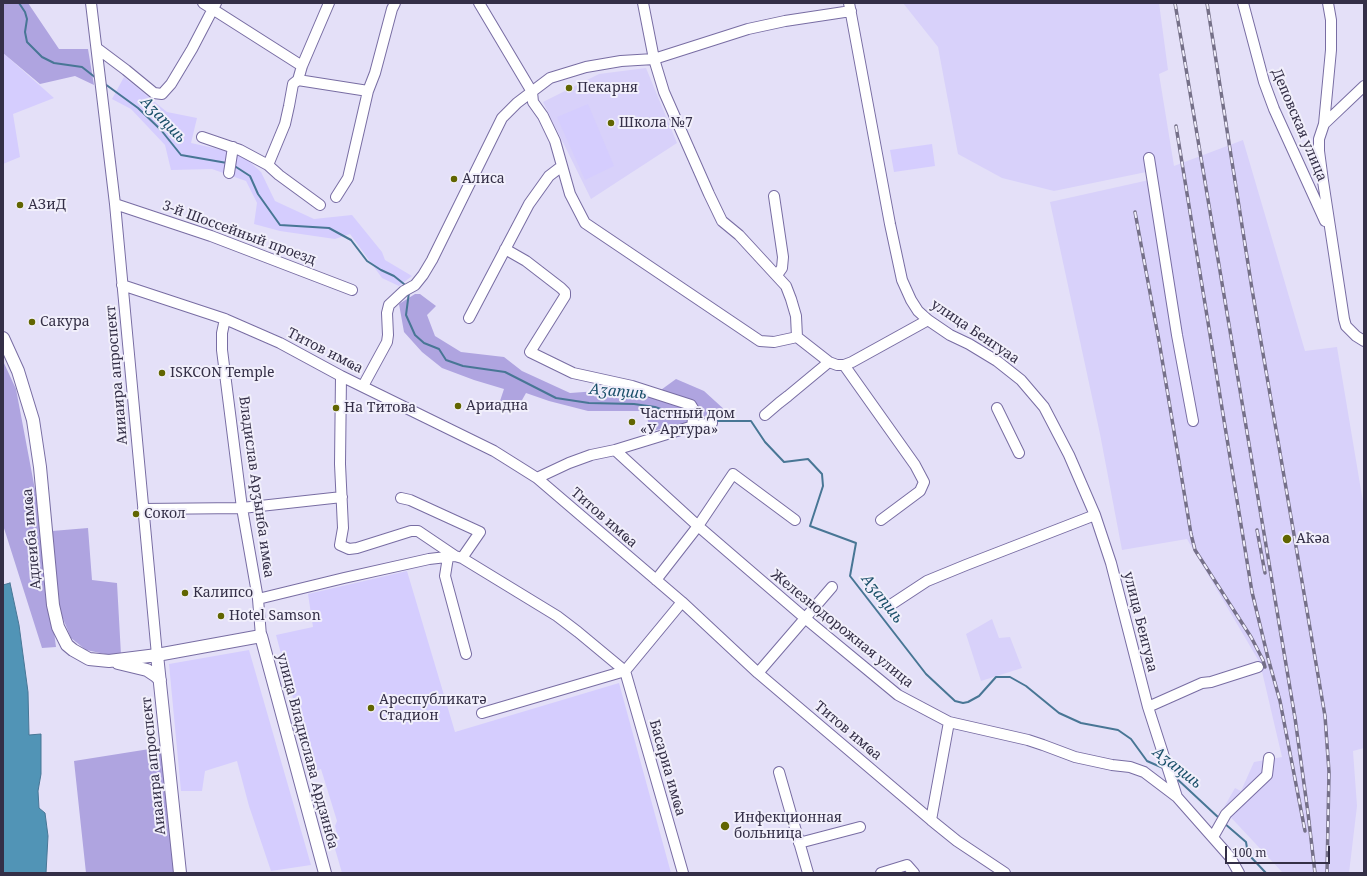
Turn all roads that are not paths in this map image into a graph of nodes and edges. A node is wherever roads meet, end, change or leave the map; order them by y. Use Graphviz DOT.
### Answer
graph roads {
  1 [pos="91,3"];
  2 [pos="203,3"];
  3 [pos="329,3"];
  4 [pos="395,3"];
  5 [pos="479,3"];
  6 [pos="643,3"];
  7 [pos="1243,3"];
  8 [pos="1328,3"];
  9 [pos="215,6"];
  10 [pos="850,7"];
  11 [pos="98,49"];
  12 [pos="654,59"];
  13 [pos="302,66"];
  14 [pos="298,80"];
  15 [pos="1364,86"];
  16 [pos="368,91"];
  17 [pos="532,92"];
  18 [pos="1324,124"];
  19 [pos="202,138"];
  20 [pos="233,147"];
  21 [pos="1149,158"];
  22 [pos="268,165"];
  23 [pos="562,166"];
  24 [pos="229,173"];
  25 [pos="774,196"];
  26 [pos="336,197"];
  27 [pos="115,204"];
  28 [pos="320,205"];
  29 [pos="1330,232"];
  30 [pos="505,249"];
  31 [pos="777,275"];
  32 [pos="122,285"];
  33 [pos="352,290"];
  34 [pos="469,318"];
  35 [pos="225,319"];
  36 [pos="928,320"];
  37 [pos="797,337"];
  38 [pos="3,338"];
  39 [pos="1364,341"];
  40 [pos="830,362"];
  41 [pos="844,365"];
  42 [pos="341,376"];
  43 [pos="363,386"];
  44 [pos="997,408"];
  45 [pos="765,415"];
  46 [pos="693,421"];
  47 [pos="1193,421"];
  48 [pos="712,423"];
  49 [pos="615,450"];
  50 [pos="1019,453"];
  51 [pos="537,478"];
  52 [pos="342,497"];
  53 [pos="401,498"];
  54 [pos="242,508"];
  55 [pos="143,509"];
  56 [pos="1095,515"];
  57 [pos="795,520"];
  58 [pos="881,520"];
  59 [pos="698,526"];
  60 [pos="455,557"];
  61 [pos="656,580"];
  62 [pos="832,586"];
  63 [pos="258,599"];
  64 [pos="682,602"];
  65 [pos="892,604"];
  66 [pos="806,619"];
  67 [pos="261,636"];
  68 [pos="466,654"];
  69 [pos="157,655"];
  70 [pos="109,661"];
  71 [pos="1258,667"];
  72 [pos="625,671"];
  73 [pos="758,673"];
  74 [pos="160,680"];
  75 [pos="1148,707"];
  76 [pos="482,713"];
  77 [pos="949,722"];
  78 [pos="1269,758"];
  79 [pos="779,772"];
  80 [pos="1177,797"];
  81 [pos="931,820"];
  82 [pos="860,827"];
  83 [pos="1214,833"];
  84 [pos="799,843"];
  85 [pos="1000,872"];
  86 [pos="180,873"];
  87 [pos="325,873"];
  88 [pos="683,873"];
  89 [pos="808,873"];
  90 [pos="881,873"];
  91 [pos="914,873"];
  92 [pos="1240,873"];
  1 -- 11 [label="street, Аииаира апроспект"];
  2 -- 9 [label="street"];
  3 -- 13 [label="street"];
  4 -- 16 [label="street"];
  5 -- 17 [label="street"];
  6 -- 12 [label="street"];
  7 -- 29 [label="street, Деповская улица"];
  8 -- 18 [label="street"];
  9 -- 11 [label="street"];
  9 -- 13 [label="street"];
  10 -- 12 [label="street"];
  10 -- 36 [label="street, улица Беигуаа"];
  11 -- 27 [label="street, Аииаира апроспект"];
  12 -- 17 [label="street"];
  12 -- 31 [label="street"];
  13 -- 14 [label="street"];
  14 -- 16 [label="street"];
  14 -- 22 [label="street"];
  15 -- 18 [label="street"];
  16 -- 26 [label="street"];
  17 -- 23 [label="street"];
  17 -- 43 [label="street"];
  18 -- 29 [label="street"];
  19 -- 20 [label="street"];
  20 -- 22 [label="street"];
  20 -- 24 [label="street"];
  21 -- 47 [label="street"];
  22 -- 28 [label="street"];
  23 -- 30 [label="street"];
  23 -- 37 [label="street"];
  25 -- 31 [label="street"];
  27 -- 32 [label="street, Аииаира апроспект"];
  27 -- 33 [label="street, 3-й Шоссейный проезд"];
  29 -- 39 [label="street"];
  30 -- 34 [label="street"];
  30 -- 46 [label="street"];
  31 -- 37 [label="street"];
  32 -- 35 [label="street, Титов имҩа"];
  32 -- 55 [label="street, Аииаира апроспект"];
  35 -- 42 [label="street, Титов имҩа"];
  35 -- 54 [label="street, Владислав Арӡынба имҩа"];
  36 -- 41 [label="street"];
  36 -- 56 [label="street, улица Беигуаа"];
  37 -- 40 [label="street"];
  38 -- 70 [label="main road, Адлеиба имҩа"];
  40 -- 41 [label="street"];
  40 -- 45 [label="street"];
  41 -- 58 [label="street"];
  42 -- 43 [label="street, Титов имҩа"];
  42 -- 52 [label="street"];
  43 -- 51 [label="street, Титов имҩа"];
  44 -- 50 [label="street"];
  46 -- 48 [label="street"];
  46 -- 49 [label="street"];
  49 -- 51 [label="street"];
  49 -- 59 [label="street, Железнодорожная улица"];
  51 -- 61 [label="street, Титов имҩа"];
  52 -- 54 [label="street"];
  52 -- 60 [label="street"];
  53 -- 60 [label="street"];
  54 -- 55 [label="street"];
  54 -- 63 [label="street, Владислав Арӡынба имҩа"];
  55 -- 69 [label="street, Аииаира апроспект"];
  56 -- 65 [label="street"];
  56 -- 75 [label="street, улица Беигуаа"];
  57 -- 59 [label="street"];
  59 -- 61 [label="street"];
  59 -- 66 [label="street, Железнодорожная улица"];
  60 -- 63 [label="street"];
  60 -- 68 [label="street"];
  60 -- 72 [label="street"];
  61 -- 64 [label="street, Титов имҩа"];
  62 -- 66 [label="street"];
  63 -- 67 [label="street, Владислав Арӡынба имҩа"];
  64 -- 72 [label="street"];
  64 -- 73 [label="street, Титов имҩа"];
  66 -- 73 [label="street"];
  66 -- 77 [label="street, Железнодорожная улица"];
  67 -- 69 [label="main road, Адлеиба имҩа"];
  67 -- 87 [label="main road, улица Владислава Ардзинба"];
  69 -- 70 [label="main road, Адлеиба имҩа"];
  69 -- 74 [label="main road, Аиааира апроспект"];
  70 -- 74 [label="main road"];
  71 -- 75 [label="street"];
  72 -- 76 [label="street"];
  72 -- 88 [label="street, Басариа имҩа"];
  73 -- 81 [label="street, Титов имҩа"];
  74 -- 86 [label="main road, Аиааира апроспект"];
  75 -- 80 [label="street, улица Беигуаа"];
  77 -- 80 [label="street, Железнодорожная улица"];
  77 -- 81 [label="street"];
  78 -- 83 [label="street"];
  79 -- 84 [label="street"];
  80 -- 83 [label="street"];
  81 -- 85 [label="street, Титов имҩа"];
  82 -- 84 [label="street"];
  83 -- 92 [label="street"];
  84 -- 89 [label="street"];
  90 -- 91 [label="street"];
}
